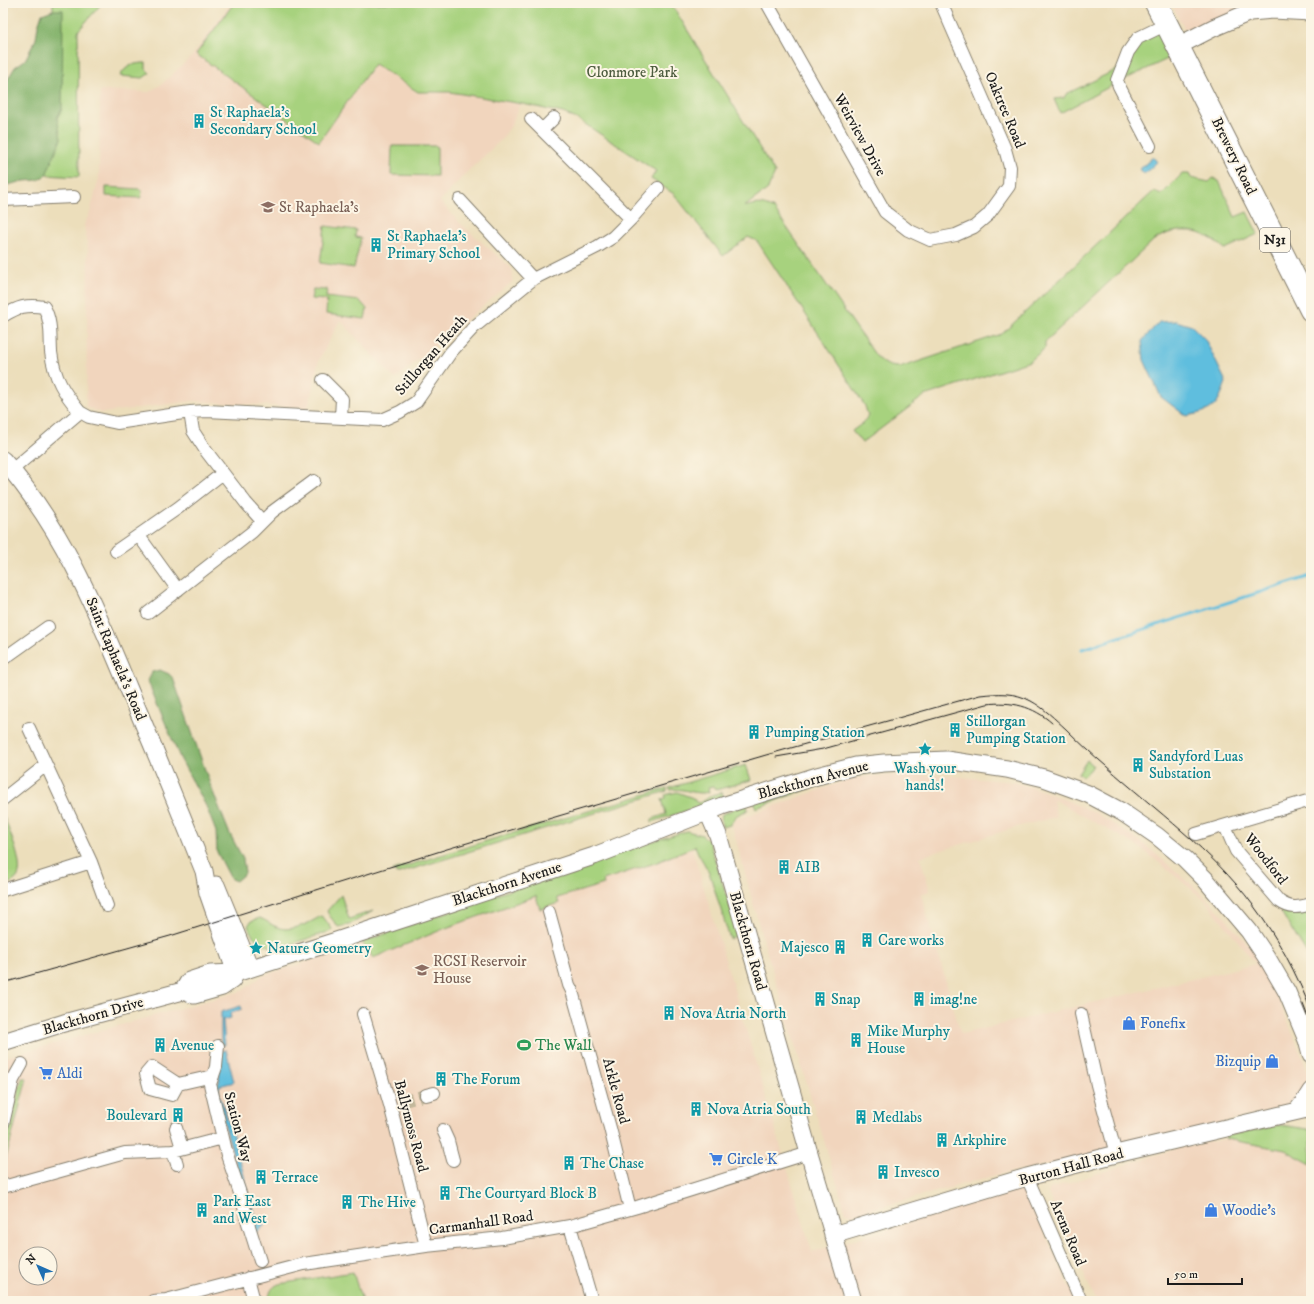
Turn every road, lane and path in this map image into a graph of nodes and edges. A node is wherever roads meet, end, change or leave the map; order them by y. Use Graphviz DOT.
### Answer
graph roads {
  1 [pos="767,3"];
  2 [pos="942,3"];
  3 [pos="1156,3"];
  4 [pos="1273,6"];
  5 [pos="1311,12"];
  6 [pos="1167,24"];
  7 [pos="1178,46"];
  8 [pos="554,118"];
  9 [pos="531,119"];
  10 [pos="542,130"];
  11 [pos="1150,146"];
  12 [pos="658,188"];
  13 [pos="74,197"];
  14 [pos="3,200"];
  15 [pos="460,200"];
  16 [pos="631,220"];
  17 [pos="956,235"];
  18 [pos="533,279"];
  19 [pos="1311,310"];
  20 [pos="3,316"];
  21 [pos="324,380"];
  22 [pos="80,412"];
  23 [pos="190,412"];
  24 [pos="341,417"];
  25 [pos="7,465"];
  26 [pos="223,473"];
  27 [pos="314,481"];
  28 [pos="262,521"];
  29 [pos="139,536"];
  30 [pos="116,551"];
  31 [pos="178,590"];
  32 [pos="148,613"];
  33 [pos="48,627"];
  34 [pos="3,659"];
  35 [pos="29,728"];
  36 [pos="46,765"];
  37 [pos="3,799"];
  38 [pos="1311,800"];
  39 [pos="708,812"];
  40 [pos="1225,826"];
  41 [pos="1196,834"];
  42 [pos="91,862"];
  43 [pos="3,890"];
  44 [pos="1311,904"];
  45 [pos="107,906"];
  46 [pos="549,912"];
  47 [pos="243,970"];
  48 [pos="363,1014"];
  49 [pos="1081,1014"];
  50 [pos="3,1042"];
  51 [pos="218,1046"];
  52 [pos="1310,1047"];
  53 [pos="22,1064"];
  54 [pos="213,1076"];
  55 [pos="1311,1090"];
  56 [pos="174,1094"];
  57 [pos="1302,1113"];
  58 [pos="3,1124"];
  59 [pos="176,1128"];
  60 [pos="443,1130"];
  61 [pos="223,1138"];
  62 [pos="178,1150"];
  63 [pos="809,1153"];
  64 [pos="1116,1154"];
  65 [pos="453,1160"];
  66 [pos="177,1164"];
  67 [pos="1027,1177"];
  68 [pos="3,1187"];
  69 [pos="630,1210"];
  70 [pos="570,1226"];
  71 [pos="833,1235"];
  72 [pos="426,1246"];
  73 [pos="260,1261"];
  74 [pos="248,1278"];
  75 [pos="153,1301"];
  76 [pos="254,1301"];
  77 [pos="592,1301"];
  78 [pos="853,1301"];
  79 [pos="1081,1301"];
  1 -- 17 [label="street, Weirview Drive"];
  2 -- 17 [label="street, Oaktree Road"];
  3 -- 6 [label="highway, Brewery Road / N31"];
  4 -- 5 [label="street"];
  4 -- 7 [label="street"];
  6 -- 7 [label="highway, Brewery Road / N31"];
  6 -- 11 [label="street"];
  7 -- 19 [label="highway, Brewery Road / N31"];
  8 -- 10 [label="street"];
  9 -- 10 [label="street"];
  10 -- 16 [label="street"];
  12 -- 16 [label="street, Stillorgan Heath"];
  13 -- 14 [label="street"];
  15 -- 18 [label="street"];
  16 -- 18 [label="street, Stillorgan Heath"];
  18 -- 24 [label="street, Stillorgan Heath"];
  20 -- 22 [label="street"];
  21 -- 24 [label="street"];
  22 -- 23 [label="street, Stillorgan Heath"];
  22 -- 25 [label="street"];
  23 -- 24 [label="street, Stillorgan Heath"];
  23 -- 26 [label="street"];
  25 -- 47 [label="street, Saint Raphaela’s Road"];
  26 -- 28 [label="street"];
  26 -- 29 [label="street"];
  27 -- 28 [label="street"];
  28 -- 31 [label="street"];
  29 -- 30 [label="street"];
  29 -- 31 [label="street"];
  31 -- 32 [label="street"];
  33 -- 34 [label="street"];
  35 -- 36 [label="street"];
  36 -- 37 [label="street"];
  36 -- 42 [label="street"];
  38 -- 40 [label="street, Woodford"];
  39 -- 47 [label="street, Blackthorn Avenue"];
  39 -- 52 [label="street, Blackthorn Avenue"];
  39 -- 63 [label="street, Blackthorn Road"];
  40 -- 41 [label="street, Woodford"];
  40 -- 44 [label="street, Woodford"];
  42 -- 43 [label="street"];
  42 -- 45 [label="street"];
  46 -- 69 [label="street, Arkle Road"];
  47 -- 50 [label="street, Blackthorn Drive"];
  48 -- 72 [label="street, Ballymoss Road"];
  49 -- 64 [label="street"];
  51 -- 54 [label="street, Station Way"];
  53 -- 58 [label="street"];
  54 -- 56 [label="street"];
  54 -- 61 [label="street, Station Way"];
  55 -- 57 [label="street"];
  56 -- 56 [label="street"];
  57 -- 64 [label="street, Burton Hall Road"];
  59 -- 62 [label="street"];
  60 -- 65 [label="street"];
  61 -- 62 [label="street"];
  61 -- 73 [label="street, Station Way"];
  62 -- 66 [label="street"];
  62 -- 68 [label="street"];
  63 -- 69 [label="street, Carmanhall Road"];
  63 -- 71 [label="street, Blackthorn Road"];
  64 -- 67 [label="street, Burton Hall Road"];
  67 -- 71 [label="street, Burton Hall Road"];
  67 -- 79 [label="street, Arena Road"];
  69 -- 70 [label="street, Carmanhall Road"];
  70 -- 72 [label="street, Carmanhall Road"];
  70 -- 77 [label="street"];
  71 -- 78 [label="street, Blackthorn Road"];
  72 -- 74 [label="street, Carmanhall Road"];
  74 -- 75 [label="street, Carmanhall Road"];
  74 -- 76 [label="street"];
}
